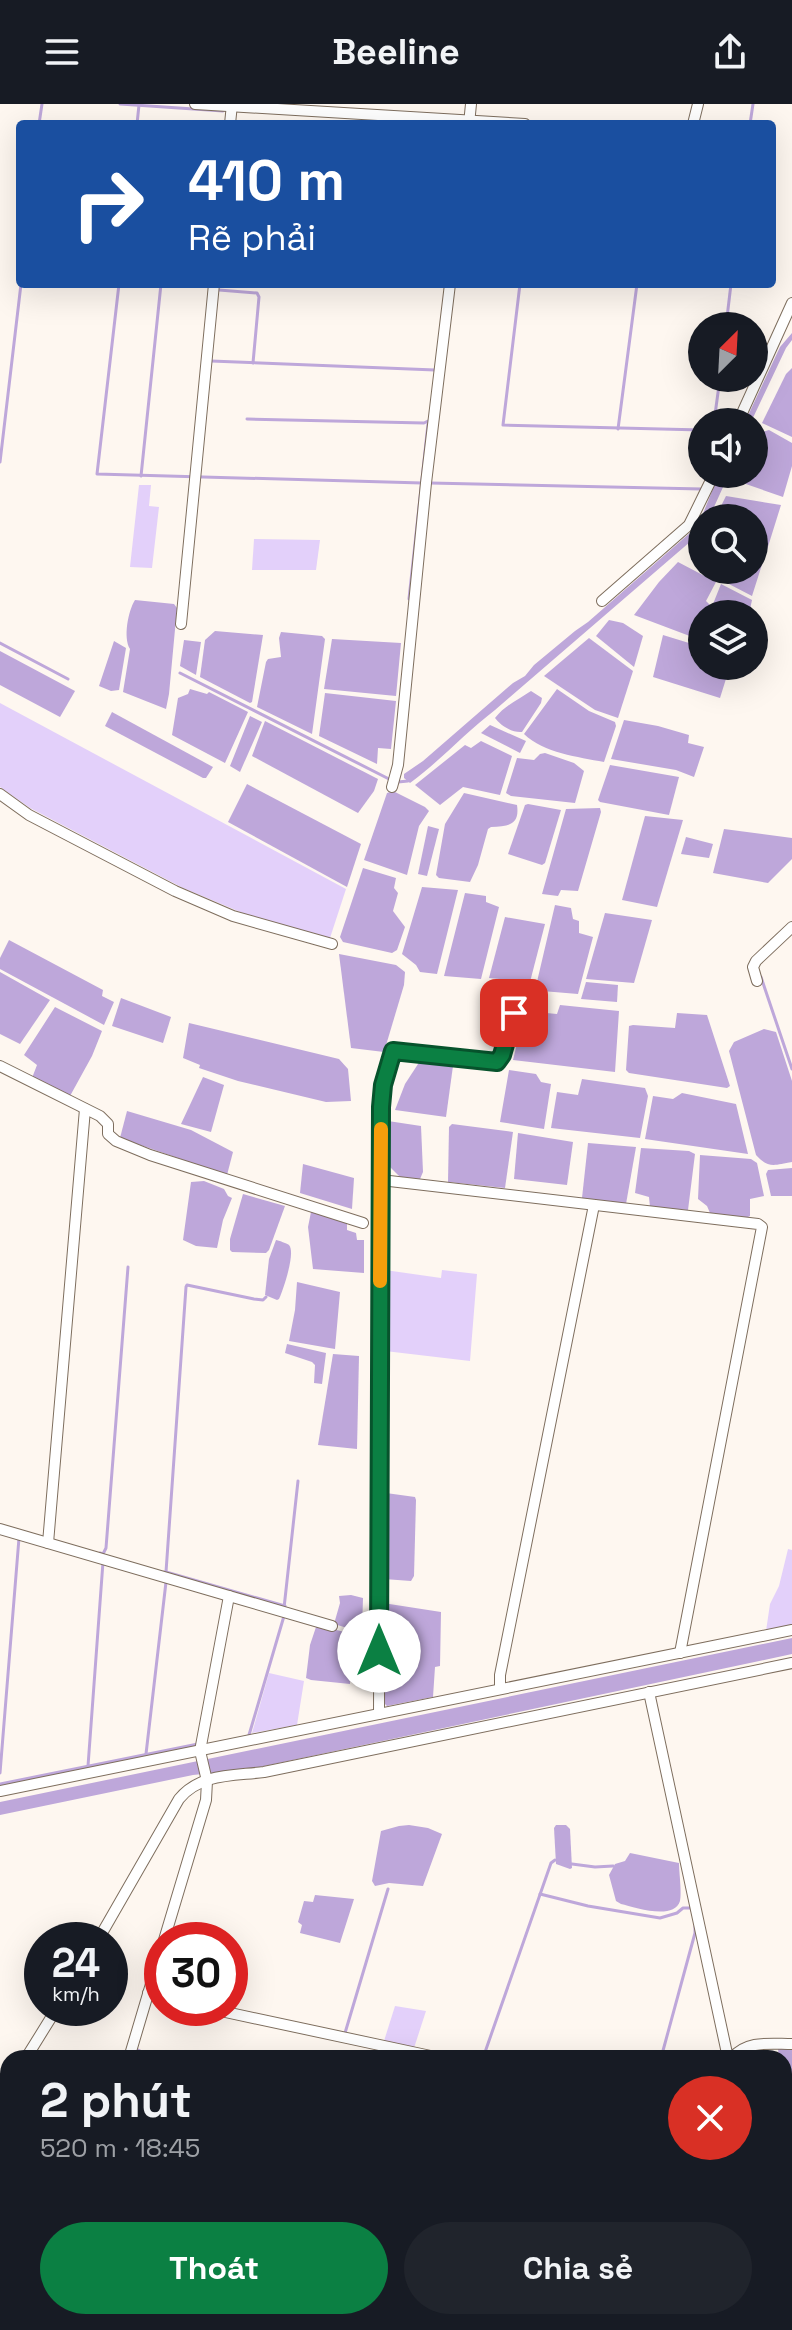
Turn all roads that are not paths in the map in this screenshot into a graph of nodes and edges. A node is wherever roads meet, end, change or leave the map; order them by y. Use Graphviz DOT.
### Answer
graph roads {
  1 [pos="195,104"];
  2 [pos="232,105"];
  3 [pos="441,120"];
  4 [pos="214,288"];
  5 [pos="450,288"];
  6 [pos="792,303"];
  7 [pos="789,315"];
  8 [pos="745,408"];
  9 [pos="707,488"];
  10 [pos="602,601"];
  11 [pos="181,624"];
  12 [pos="392,787"];
  13 [pos="0,794"];
  14 [pos="792,927"];
  15 [pos="332,944"];
  16 [pos="757,981"];
  17 [pos="514,1013"];
  18 [pos="0,1066"];
  19 [pos="85,1109"];
  20 [pos="381,1180"];
  21 [pos="594,1205"];
  22 [pos="363,1223"];
  23 [pos="0,1529"];
  24 [pos="48,1543"];
  25 [pos="229,1596"];
  26 [pos="332,1626"];
  27 [pos="792,1630"];
  28 [pos="680,1653"];
  29 [pos="792,1663"];
  30 [pos="500,1689"];
  31 [pos="649,1692"];
  32 [pos="379,1714"];
  33 [pos="201,1754"];
  34 [pos="207,1779"];
  35 [pos="0,1791"];
  36 [pos="108,1922"];
  37 [pos="169,1922"];
  38 [pos="144,2007"];
  39 [pos="248,2017"];
  40 [pos="46,2026"];
  41 [pos="792,2044"];
  42 [pos="31,2050"];
  43 [pos="131,2050"];
  44 [pos="403,2050"];
  45 [pos="728,2050"];
  46 [pos="741,2050"];
  1 -- 2 [label="street"];
  2 -- 3 [label="street"];
  4 -- 11 [label="street"];
  5 -- 12 [label="street"];
  6 -- 7 [label="street"];
  7 -- 8 [label="street"];
  9 -- 10 [label="street"];
  13 -- 15 [label="street"];
  14 -- 16 [label="street"];
  17 -- 20 [label="street"];
  18 -- 19 [label="street"];
  19 -- 22 [label="street"];
  19 -- 24 [label="street"];
  20 -- 21 [label="street"];
  20 -- 32 [label="street"];
  21 -- 28 [label="street"];
  21 -- 30 [label="street"];
  23 -- 24 [label="street"];
  24 -- 25 [label="street"];
  25 -- 26 [label="street"];
  25 -- 33 [label="street"];
  27 -- 28 [label="street"];
  28 -- 30 [label="street"];
  29 -- 31 [label="street"];
  30 -- 32 [label="street"];
  31 -- 34 [label="street"];
  31 -- 45 [label="street"];
  32 -- 33 [label="street"];
  33 -- 34 [label="street"];
  33 -- 35 [label="street"];
  34 -- 36 [label="street"];
  34 -- 37 [label="street"];
  38 -- 43 [label="street"];
  39 -- 44 [label="street"];
  40 -- 42 [label="street"];
  41 -- 46 [label="street"];
}
